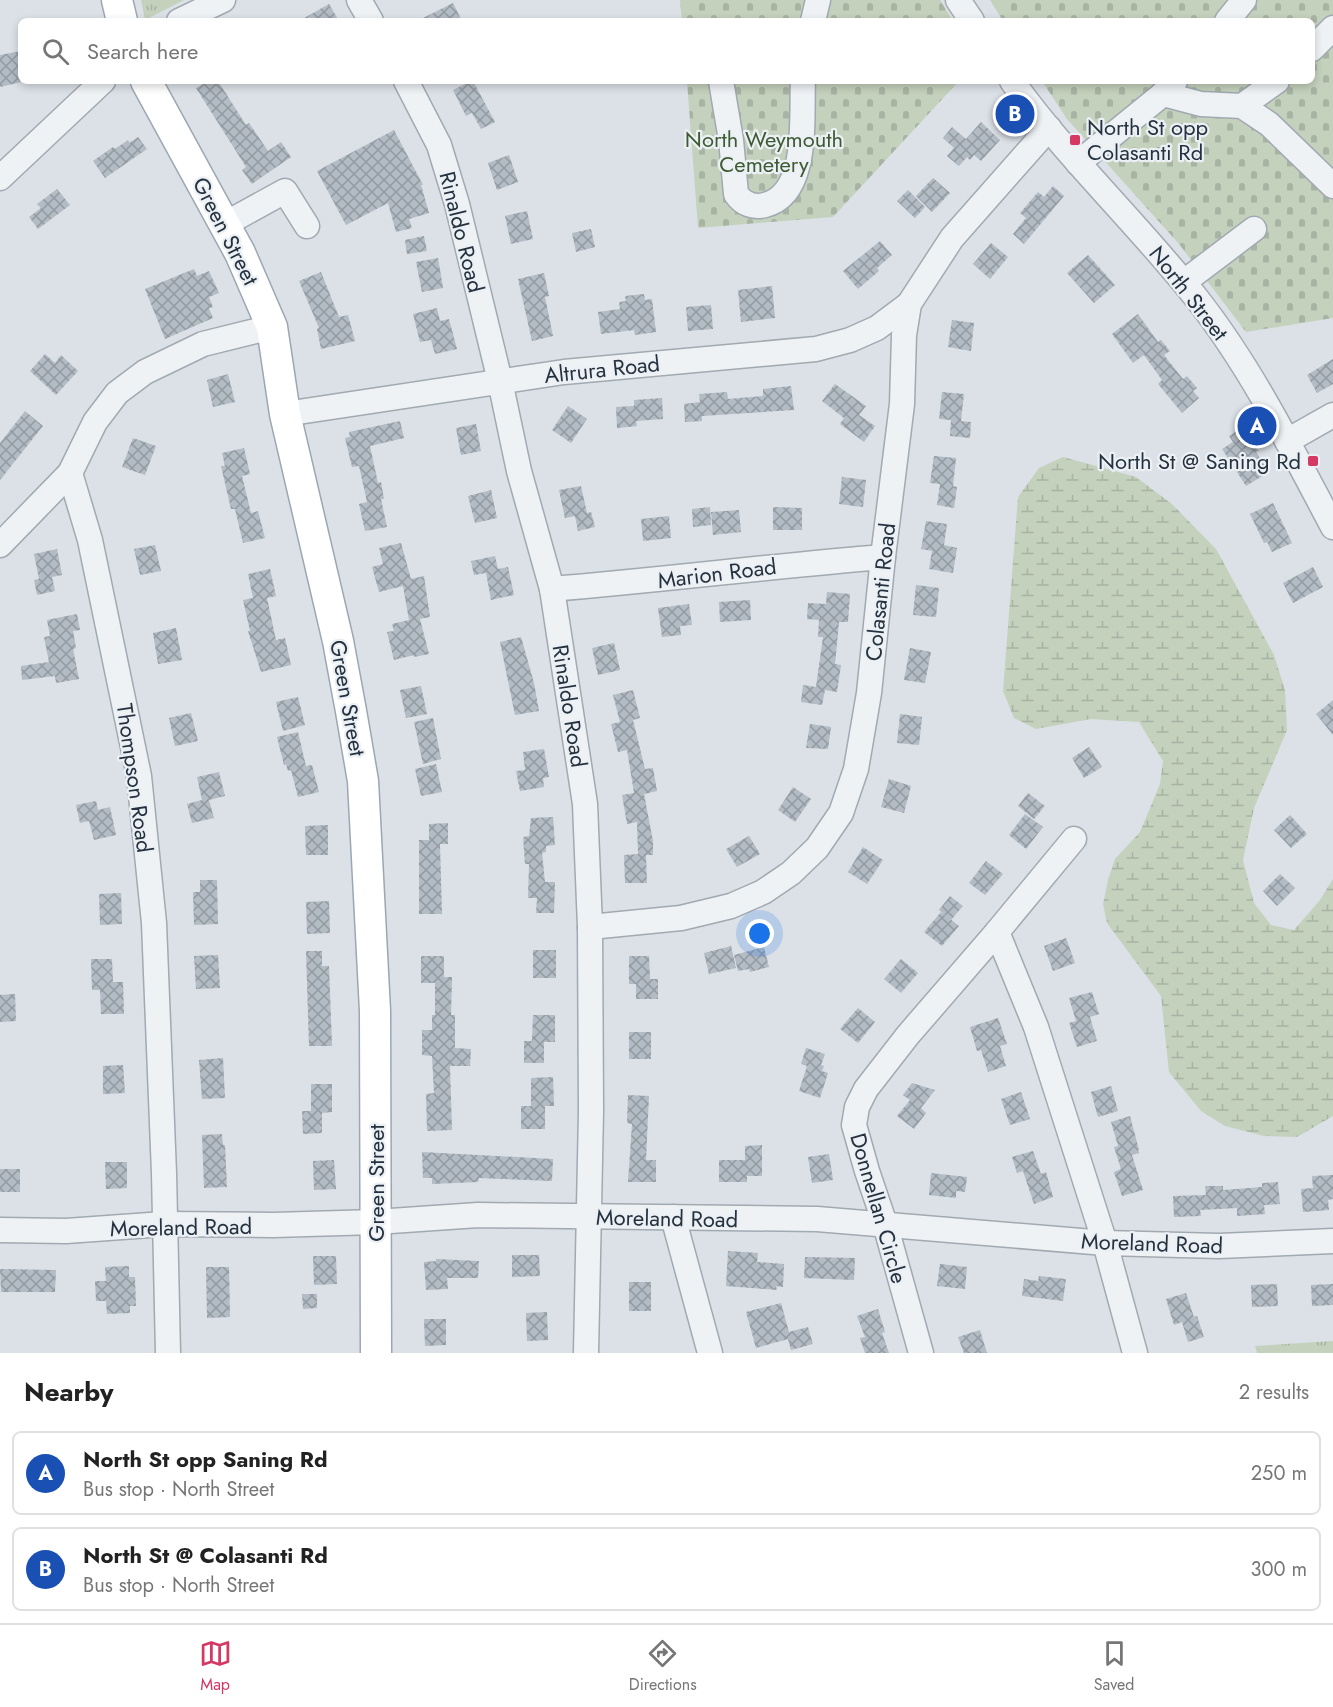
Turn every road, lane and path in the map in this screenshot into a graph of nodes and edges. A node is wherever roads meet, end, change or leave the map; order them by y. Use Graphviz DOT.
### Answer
graph roads {
  1 [pos="117,0"];
  2 [pos="223,0"];
  3 [pos="359,0"];
  4 [pos="818,0"];
  5 [pos="958,0"];
  6 [pos="1244,0"];
  7 [pos="121,18"];
  8 [pos="185,18"];
  9 [pos="369,18"];
  10 [pos="814,18"];
  11 [pos="970,18"];
  12 [pos="1229,18"];
  13 [pos="1333,28"];
  14 [pos="1315,46"];
  15 [pos="100,84"];
  16 [pos="148,84"];
  17 [pos="408,84"];
  18 [pos="722,84"];
  19 [pos="803,84"];
  20 [pos="1014,84"];
  21 [pos="1274,84"];
  22 [pos="1169,87"];
  23 [pos="1242,106"];
  24 [pos="1049,128"];
  25 [pos="1078,163"];
  26 [pos="0,178"];
  27 [pos="1333,186"];
  28 [pos="225,224"];
  29 [pos="307,225"];
  30 [pos="1254,229"];
  31 [pos="1184,282"];
  32 [pos="909,304"];
  33 [pos="272,327"];
  34 [pos="500,381"];
  35 [pos="285,414"];
  36 [pos="1333,415"];
  37 [pos="1287,441"];
  38 [pos="70,473"];
  39 [pos="1333,527"];
  40 [pos="0,545"];
  41 [pos="883,557"];
  42 [pos="552,589"];
  43 [pos="1074,839"];
  44 [pos="590,927"];
  45 [pos="997,932"];
  46 [pos="589,1217"];
  47 [pos="673,1217"];
  48 [pos="376,1222"];
  49 [pos="164,1224"];
  50 [pos="885,1224"];
  51 [pos="0,1230"];
  52 [pos="1333,1241"];
  53 [pos="1105,1243"];
  54 [pos="168,1353"];
  55 [pos="376,1353"];
  56 [pos="586,1353"];
  57 [pos="710,1353"];
  58 [pos="921,1353"];
  59 [pos="1135,1353"];
  1 -- 7 [label="main road"];
  2 -- 8 [label="street"];
  3 -- 9 [label="street"];
  4 -- 10 [label="street"];
  5 -- 11 [label="street"];
  6 -- 12 [label="street"];
  13 -- 14 [label="street"];
  15 -- 26 [label="street"];
  16 -- 28 [label="main road, Green Street"];
  17 -- 34 [label="street, Rinaldo Road"];
  18 -- 19 [label="street"];
  20 -- 24 [label="street, North Street"];
  21 -- 23 [label="street"];
  22 -- 23 [label="street"];
  22 -- 25 [label="street"];
  23 -- 27 [label="street"];
  24 -- 25 [label="street, North Street"];
  24 -- 32 [label="street, Colasanti Road"];
  25 -- 31 [label="street, North Street"];
  28 -- 29 [label="street"];
  28 -- 33 [label="main road, Green Street"];
  30 -- 31 [label="street"];
  31 -- 37 [label="street, North Street"];
  32 -- 34 [label="street, Altrura Road"];
  32 -- 41 [label="street, Colasanti Road"];
  33 -- 35 [label="main road, Green Street"];
  33 -- 38 [label="street"];
  34 -- 35 [label="street, Altrura Road"];
  34 -- 42 [label="street, Rinaldo Road"];
  35 -- 48 [label="main road, Green Street"];
  36 -- 37 [label="street"];
  37 -- 39 [label="street, North Street"];
  38 -- 40 [label="street"];
  38 -- 49 [label="street, Thompson Road"];
  41 -- 42 [label="street, Marion Road"];
  41 -- 44 [label="street, Colasanti Road"];
  42 -- 44 [label="street, Rinaldo Road"];
  43 -- 45 [label="street, Donnellan Circle"];
  44 -- 46 [label="street, Rinaldo Road"];
  45 -- 50 [label="street, Donnellan Circle"];
  45 -- 53 [label="street"];
  46 -- 47 [label="street, Moreland Road"];
  46 -- 48 [label="street, Moreland Road"];
  46 -- 56 [label="street, Rinaldo Road"];
  47 -- 50 [label="street, Moreland Road"];
  47 -- 57 [label="street"];
  48 -- 49 [label="street, Moreland Road"];
  48 -- 55 [label="main road, Green Street"];
  49 -- 51 [label="street, Moreland Road"];
  49 -- 54 [label="street, Thompson Road"];
  50 -- 53 [label="street, Moreland Road"];
  50 -- 58 [label="street, Donnellan Circle"];
  52 -- 53 [label="street, Moreland Road"];
  53 -- 59 [label="street"];
}
